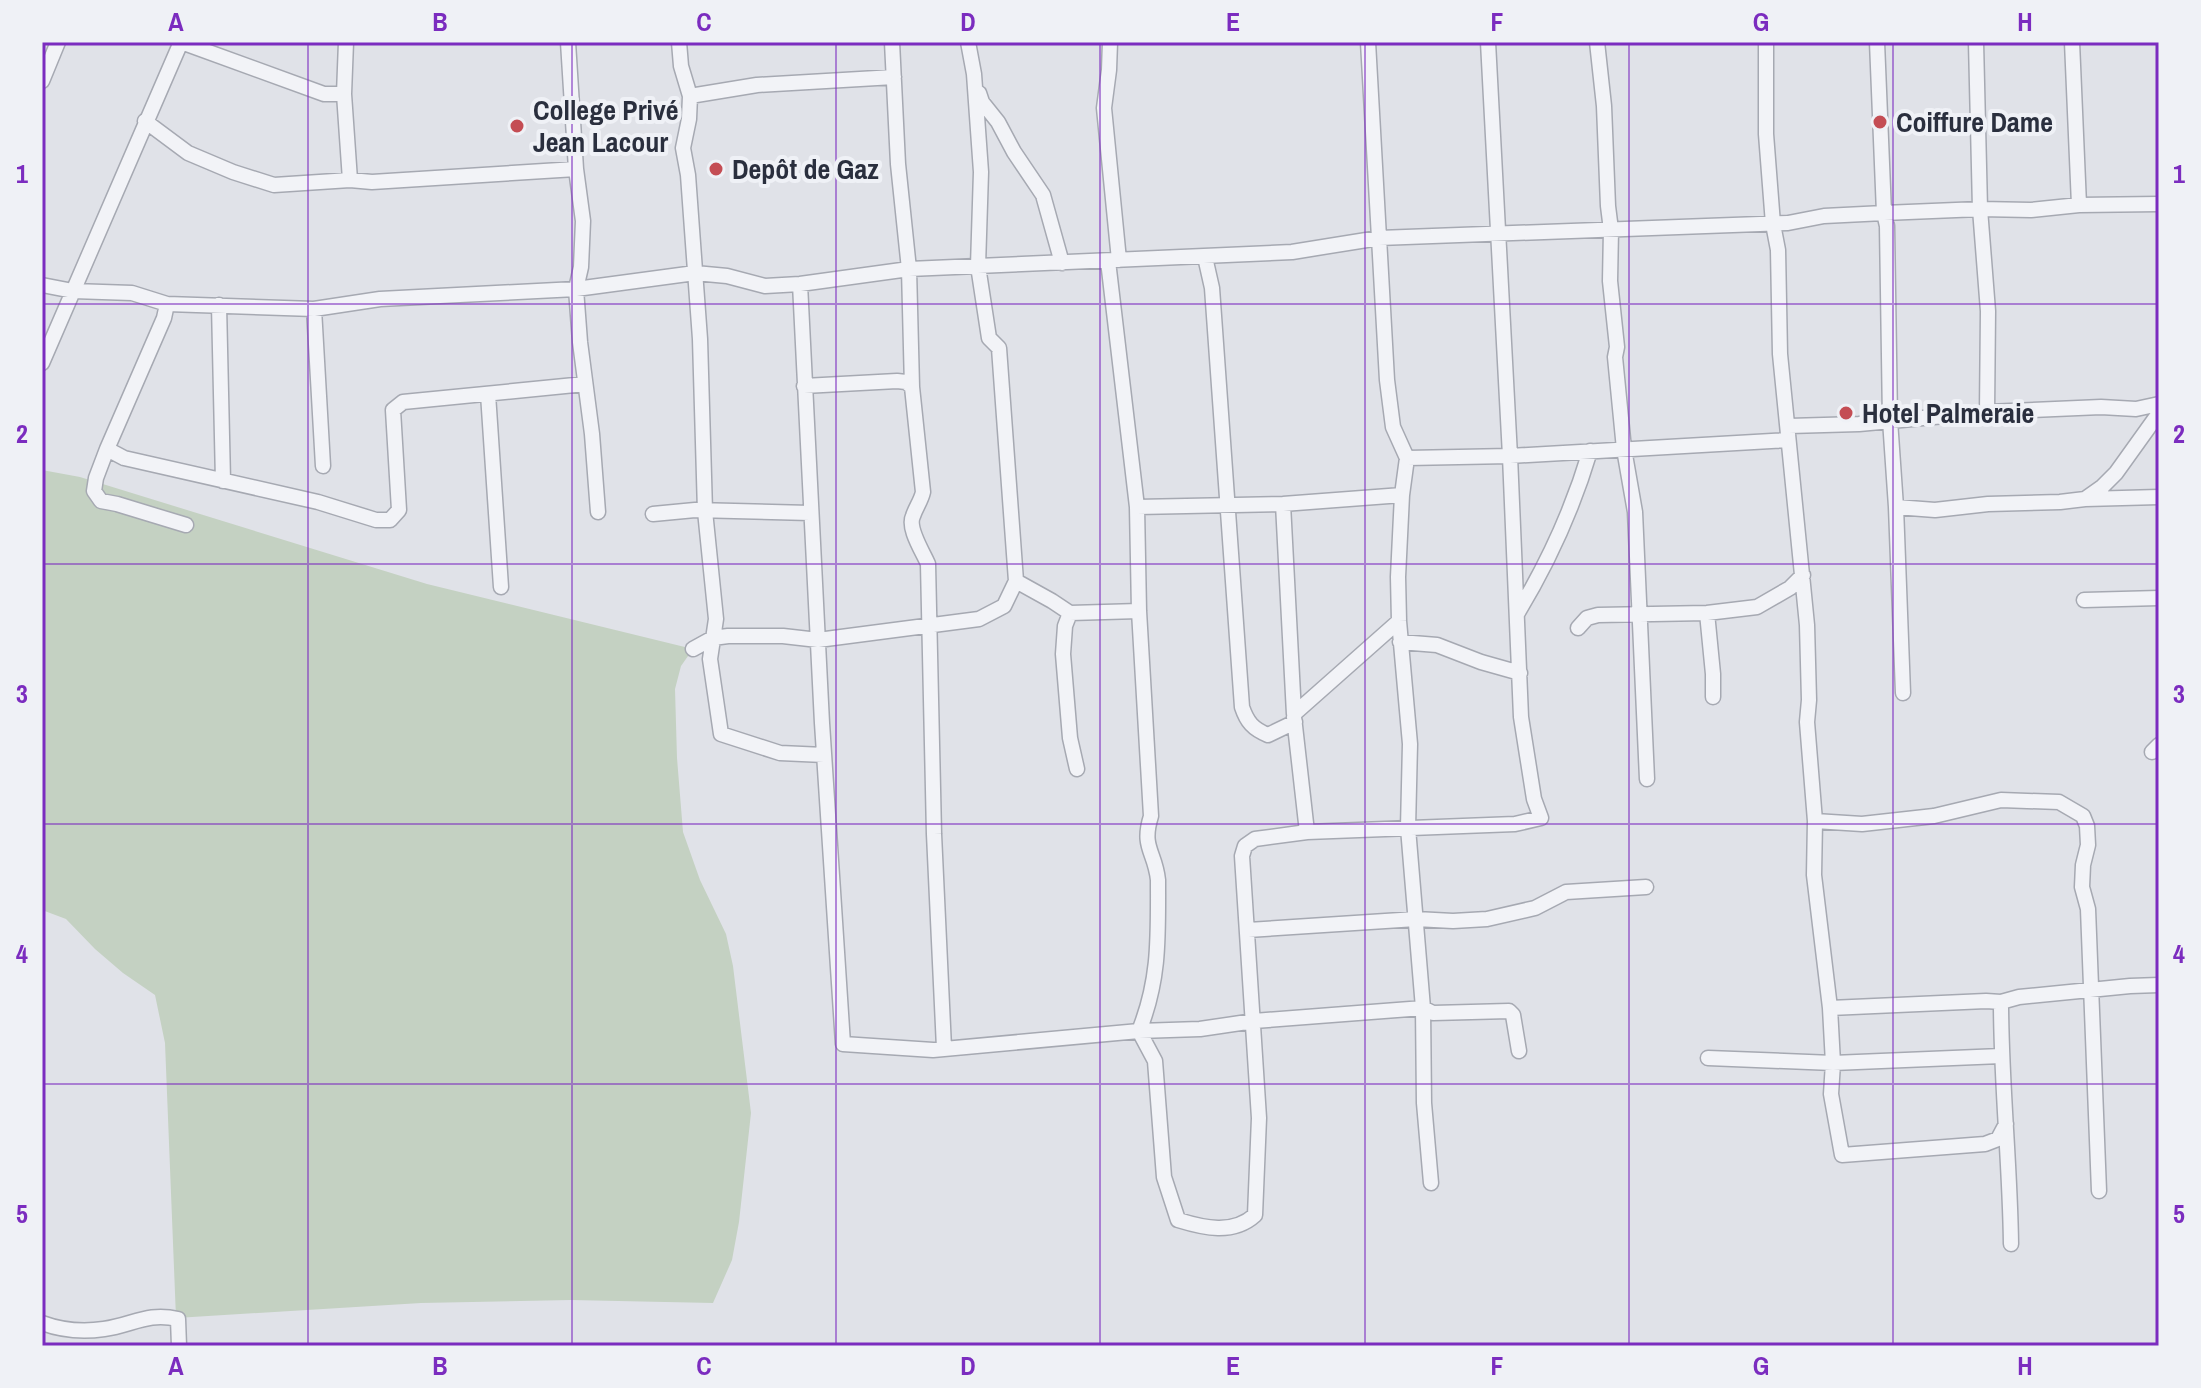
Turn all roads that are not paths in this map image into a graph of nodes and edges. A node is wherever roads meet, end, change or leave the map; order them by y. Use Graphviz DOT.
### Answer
graph roads {
  1 [pos="58,42"];
  2 [pos="181,42"];
  3 [pos="346,42"];
  4 [pos="568,42"];
  5 [pos="679,42"];
  6 [pos="892,42"];
  7 [pos="968,42"];
  8 [pos="1110,42"];
  9 [pos="1368,42"];
  10 [pos="1488,42"];
  11 [pos="1597,42"];
  12 [pos="1766,42"];
  13 [pos="1877,42"];
  14 [pos="1976,42"];
  15 [pos="2072,42"];
  16 [pos="974,74"];
  17 [pos="894,77"];
  18 [pos="42,81"];
  19 [pos="344,94"];
  20 [pos="690,96"];
  21 [pos="145,121"];
  22 [pos="576,169"];
  23 [pos="350,180"];
  24 [pos="2159,204"];
  25 [pos="2079,205"];
  26 [pos="1980,209"];
  27 [pos="1884,213"];
  28 [pos="1773,224"];
  29 [pos="1611,230"];
  30 [pos="1497,234"];
  31 [pos="1379,238"];
  32 [pos="1205,257"];
  33 [pos="1114,260"];
  34 [pos="1062,263"];
  35 [pos="978,266"];
  36 [pos="909,269"];
  37 [pos="695,273"];
  38 [pos="800,284"];
  39 [pos="42,285"];
  40 [pos="576,289"];
  41 [pos="73,291"];
  42 [pos="167,304"];
  43 [pos="219,305"];
  44 [pos="314,309"];
  45 [pos="42,363"];
  46 [pos="585,384"];
  47 [pos="804,386"];
  48 [pos="912,387"];
  49 [pos="488,394"];
  50 [pos="2159,404"];
  51 [pos="1987,412"];
  52 [pos="2159,413"];
  53 [pos="1890,420"];
  54 [pos="1788,433"];
  55 [pos="107,449"];
  56 [pos="1624,449"];
  57 [pos="1590,451"];
  58 [pos="1510,456"];
  59 [pos="1407,458"];
  60 [pos="323,466"];
  61 [pos="223,481"];
  62 [pos="1402,495"];
  63 [pos="2159,497"];
  64 [pos="2085,499"];
  65 [pos="1227,504"];
  66 [pos="1283,504"];
  67 [pos="1137,507"];
  68 [pos="1896,507"];
  69 [pos="705,511"];
  70 [pos="598,512"];
  71 [pos="810,513"];
  72 [pos="653,514"];
  73 [pos="186,525"];
  74 [pos="1803,575"];
  75 [pos="1016,581"];
  76 [pos="501,587"];
  77 [pos="2159,598"];
  78 [pos="2084,600"];
  79 [pos="1139,611"];
  80 [pos="1070,613"];
  81 [pos="1707,613"];
  82 [pos="1517,614"];
  83 [pos="1639,615"];
  84 [pos="1399,621"];
  85 [pos="928,626"];
  86 [pos="1578,628"];
  87 [pos="713,638"];
  88 [pos="818,640"];
  89 [pos="1400,642"];
  90 [pos="693,649"];
  91 [pos="1520,673"];
  92 [pos="1903,693"];
  93 [pos="1713,697"];
  94 [pos="1294,718"];
  95 [pos="824,755"];
  96 [pos="1077,769"];
  97 [pos="1647,779"];
  98 [pos="1815,821"];
  99 [pos="1408,828"];
  100 [pos="1307,832"];
  101 [pos="1646,887"];
  102 [pos="1416,919"];
  103 [pos="1248,930"];
  104 [pos="2159,985"];
  105 [pos="2091,991"];
  106 [pos="2001,1002"];
  107 [pos="1423,1008"];
  108 [pos="1830,1008"];
  109 [pos="1254,1021"];
  110 [pos="1139,1031"];
  111 [pos="944,1048"];
  112 [pos="1519,1051"];
  113 [pos="2001,1056"];
  114 [pos="1708,1058"];
  115 [pos="1833,1063"];
  116 [pos="2006,1124"];
  117 [pos="1431,1183"];
  118 [pos="2099,1191"];
  119 [pos="2011,1244"];
  120 [pos="42,1323"];
  121 [pos="179,1346"];
  1 -- 18 [label="street"];
  2 -- 19 [label="street"];
  2 -- 21 [label="street"];
  3 -- 19 [label="street"];
  4 -- 22 [label="street"];
  5 -- 20 [label="street"];
  6 -- 17 [label="street"];
  7 -- 16 [label="street"];
  8 -- 33 [label="street"];
  9 -- 31 [label="street"];
  10 -- 30 [label="street"];
  11 -- 29 [label="street"];
  12 -- 28 [label="street"];
  13 -- 27 [label="street"];
  14 -- 26 [label="street"];
  15 -- 25 [label="street"];
  16 -- 34 [label="street"];
  16 -- 35 [label="street"];
  17 -- 20 [label="street"];
  17 -- 36 [label="street"];
  19 -- 23 [label="street"];
  20 -- 37 [label="street"];
  21 -- 23 [label="street"];
  21 -- 41 [label="street"];
  22 -- 23 [label="street"];
  22 -- 40 [label="street"];
  24 -- 25 [label="street"];
  25 -- 26 [label="street"];
  26 -- 27 [label="street"];
  26 -- 51 [label="street"];
  27 -- 28 [label="street"];
  27 -- 53 [label="street"];
  28 -- 29 [label="street"];
  28 -- 54 [label="street"];
  29 -- 30 [label="street"];
  29 -- 56 [label="street"];
  30 -- 31 [label="street"];
  30 -- 58 [label="street"];
  31 -- 32 [label="street"];
  31 -- 59 [label="street"];
  32 -- 33 [label="street"];
  32 -- 65 [label="street"];
  33 -- 34 [label="street"];
  33 -- 67 [label="street"];
  34 -- 35 [label="street"];
  35 -- 36 [label="street"];
  35 -- 75 [label="street"];
  36 -- 38 [label="street"];
  36 -- 48 [label="street"];
  37 -- 38 [label="street"];
  37 -- 40 [label="street"];
  37 -- 69 [label="street"];
  38 -- 47 [label="street"];
  39 -- 41 [label="street"];
  40 -- 44 [label="street"];
  40 -- 46 [label="street"];
  41 -- 42 [label="street"];
  41 -- 45 [label="street"];
  42 -- 43 [label="street"];
  42 -- 55 [label="street"];
  43 -- 44 [label="street"];
  43 -- 61 [label="street"];
  44 -- 60 [label="street"];
  46 -- 49 [label="street"];
  46 -- 70 [label="street"];
  47 -- 48 [label="street"];
  47 -- 71 [label="street"];
  48 -- 85 [label="street"];
  49 -- 61 [label="street"];
  49 -- 76 [label="street"];
  50 -- 51 [label="street"];
  51 -- 53 [label="street"];
  52 -- 64 [label="street"];
  53 -- 54 [label="street"];
  53 -- 68 [label="street"];
  54 -- 56 [label="street"];
  54 -- 74 [label="street"];
  55 -- 61 [label="street"];
  55 -- 73 [label="street"];
  56 -- 57 [label="street"];
  56 -- 83 [label="street"];
  57 -- 58 [label="street"];
  57 -- 82 [label="street"];
  58 -- 59 [label="street"];
  58 -- 82 [label="street"];
  59 -- 62 [label="street"];
  62 -- 66 [label="street"];
  62 -- 84 [label="street"];
  63 -- 64 [label="street"];
  64 -- 68 [label="street"];
  65 -- 66 [label="street"];
  65 -- 67 [label="street"];
  65 -- 94 [label="street"];
  66 -- 94 [label="street"];
  67 -- 79 [label="street"];
  68 -- 92 [label="street"];
  69 -- 71 [label="street"];
  69 -- 72 [label="street"];
  69 -- 87 [label="street"];
  71 -- 88 [label="street"];
  74 -- 81 [label="street"];
  74 -- 98 [label="street"];
  75 -- 80 [label="street"];
  75 -- 85 [label="street"];
  77 -- 78 [label="street"];
  79 -- 80 [label="street"];
  79 -- 110 [label="street"];
  80 -- 96 [label="street"];
  81 -- 83 [label="street"];
  81 -- 93 [label="street"];
  82 -- 91 [label="street"];
  83 -- 86 [label="street"];
  83 -- 97 [label="street"];
  84 -- 89 [label="street"];
  84 -- 94 [label="street"];
  85 -- 88 [label="street"];
  85 -- 111 [label="street"];
  87 -- 88 [label="street"];
  87 -- 90 [label="street"];
  87 -- 95 [label="street"];
  88 -- 95 [label="street"];
  89 -- 91 [label="street"];
  89 -- 99 [label="street"];
  91 -- 99 [label="street"];
  94 -- 100 [label="street"];
  95 -- 111 [label="street"];
  98 -- 105 [label="street"];
  98 -- 108 [label="street"];
  99 -- 100 [label="street"];
  99 -- 102 [label="street"];
  100 -- 103 [label="street"];
  101 -- 102 [label="street"];
  102 -- 103 [label="street"];
  102 -- 107 [label="street"];
  103 -- 109 [label="street"];
  104 -- 105 [label="street"];
  105 -- 106 [label="street"];
  105 -- 118 [label="street"];
  106 -- 108 [label="street"];
  106 -- 113 [label="street"];
  107 -- 109 [label="street"];
  107 -- 112 [label="street"];
  107 -- 117 [label="street"];
  108 -- 115 [label="street"];
  109 -- 110 [label="street"];
  109 -- 110 [label="street"];
  110 -- 111 [label="street"];
  113 -- 115 [label="street"];
  113 -- 116 [label="street"];
  114 -- 115 [label="street"];
  115 -- 116 [label="street"];
  116 -- 119 [label="street"];
  120 -- 121 [label="street"];
}
